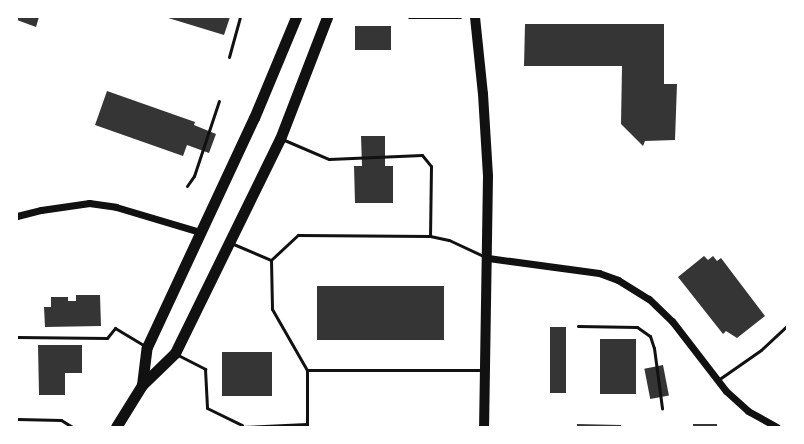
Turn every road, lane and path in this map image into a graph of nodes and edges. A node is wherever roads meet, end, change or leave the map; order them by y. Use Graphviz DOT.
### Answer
graph roads {
  1 [pos="240,17"];
  2 [pos="296,17"];
  3 [pos="327,17"];
  4 [pos="409,17"];
  5 [pos="460,17"];
  6 [pos="475,17"];
  7 [pos="229,57"];
  8 [pos="220,101"];
  9 [pos="280,139"];
  10 [pos="187,186"];
  11 [pos="17,216"];
  12 [pos="200,232"];
  13 [pos="430,236"];
  14 [pos="231,243"];
  15 [pos="488,258"];
  16 [pos="271,260"];
  17 [pos="578,326"];
  18 [pos="787,326"];
  19 [pos="17,337"];
  20 [pos="147,347"];
  21 [pos="175,353"];
  22 [pos="307,370"];
  23 [pos="484,370"];
  24 [pos="718,380"];
  25 [pos="142,385"];
  26 [pos="662,408"];
  27 [pos="17,419"];
  28 [pos="307,425"];
  29 [pos="242,426"];
  30 [pos="72,427"];
  31 [pos="116,427"];
  32 [pos="484,427"];
  33 [pos="777,427"];
  1 -- 7 [label="lane"];
  2 -- 12 [label="highway"];
  3 -- 9 [label="highway"];
  4 -- 5 [label="lane"];
  6 -- 15 [label="main road"];
  8 -- 10 [label="lane"];
  9 -- 13 [label="lane"];
  9 -- 14 [label="highway"];
  11 -- 12 [label="street"];
  12 -- 20 [label="highway"];
  13 -- 15 [label="lane"];
  13 -- 16 [label="lane"];
  14 -- 16 [label="lane"];
  14 -- 21 [label="highway"];
  15 -- 23 [label="main road"];
  15 -- 24 [label="street"];
  16 -- 22 [label="lane"];
  17 -- 26 [label="lane"];
  18 -- 24 [label="lane"];
  19 -- 20 [label="lane"];
  20 -- 25 [label="highway"];
  21 -- 25 [label="highway"];
  21 -- 29 [label="lane"];
  22 -- 23 [label="lane"];
  22 -- 28 [label="lane"];
  23 -- 32 [label="main road"];
  24 -- 33 [label="street"];
  25 -- 31 [label="highway"];
  27 -- 30 [label="lane"];
  28 -- 29 [label="lane"];
}
